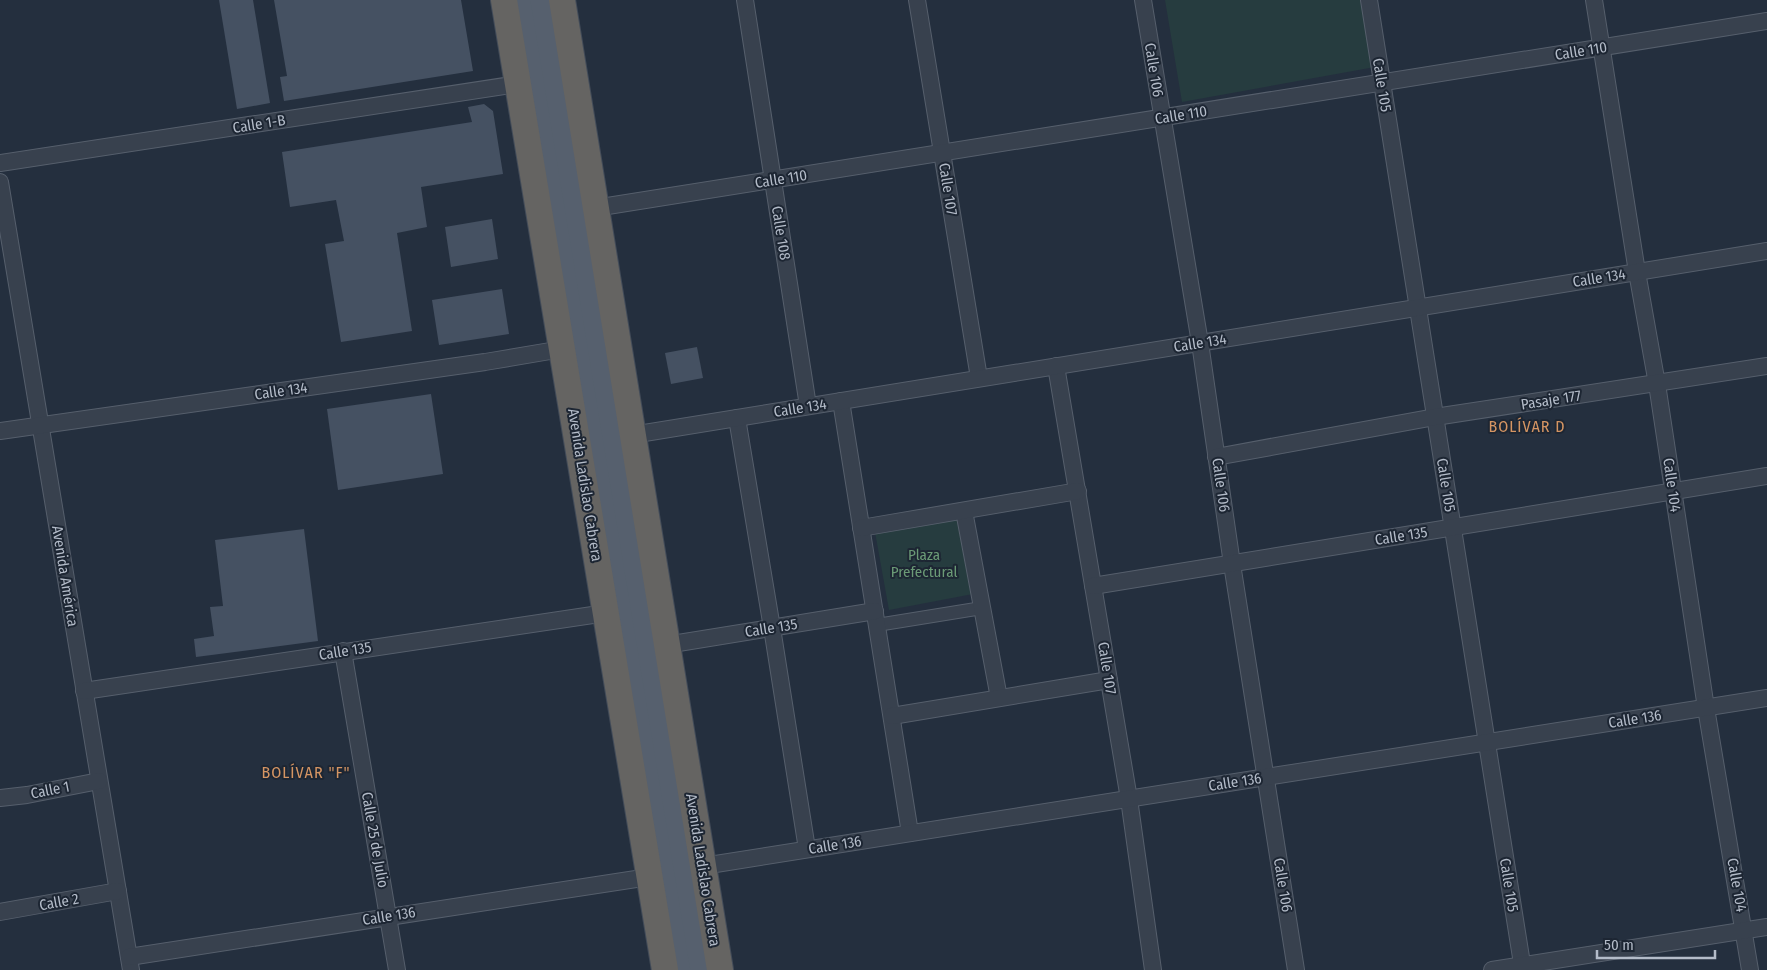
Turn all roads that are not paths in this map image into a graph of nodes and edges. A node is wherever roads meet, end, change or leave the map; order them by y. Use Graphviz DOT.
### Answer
graph roads {
  1 [pos="504,0"];
  2 [pos="524,0"];
  3 [pos="543,0"];
  4 [pos="562,0"];
  5 [pos="745,0"];
  6 [pos="917,0"];
  7 [pos="1143,0"];
  8 [pos="1369,0"];
  9 [pos="1594,0"];
  10 [pos="1767,21"];
  11 [pos="1602,48"];
  12 [pos="1382,83"];
  13 [pos="518,84"];
  14 [pos="1162,118"];
  15 [pos="942,153"];
  16 [pos="0,163"];
  17 [pos="773,180"];
  18 [pos="0,182"];
  19 [pos="595,208"];
  20 [pos="1767,251"];
  21 [pos="1637,272"];
  22 [pos="1418,308"];
  23 [pos="1200,343"];
  24 [pos="562,349"];
  25 [pos="1056,366"];
  26 [pos="1767,366"];
  27 [pos="979,378"];
  28 [pos="1657,384"];
  29 [pos="841,401"];
  30 [pos="808,406"];
  31 [pos="1435,417"];
  32 [pos="736,418"];
  33 [pos="40,425"];
  34 [pos="0,432"];
  35 [pos="632,435"];
  36 [pos="1216,457"];
  37 [pos="1767,476"];
  38 [pos="1078,491"];
  39 [pos="1672,491"];
  40 [pos="964,511"];
  41 [pos="1452,527"];
  42 [pos="861,528"];
  43 [pos="1232,564"];
  44 [pos="1093,586"];
  45 [pos="982,608"];
  46 [pos="606,613"];
  47 [pos="876,618"];
  48 [pos="772,628"];
  49 [pos="666,645"];
  50 [pos="343,651"];
  51 [pos="1109,680"];
  52 [pos="84,691"];
  53 [pos="998,698"];
  54 [pos="1767,698"];
  55 [pos="1706,708"];
  56 [pos="892,716"];
  57 [pos="1487,742"];
  58 [pos="1266,777"];
  59 [pos="99,780"];
  60 [pos="0,798"];
  61 [pos="1129,798"];
  62 [pos="910,833"];
  63 [pos="807,849"];
  64 [pos="703,866"];
  65 [pos="650,877"];
  66 [pos="118,891"];
  67 [pos="0,912"];
  68 [pos="388,916"];
  69 [pos="1767,927"];
  70 [pos="1744,930"];
  71 [pos="130,963"];
  72 [pos="1522,968"];
  73 [pos="397,970"];
  74 [pos="665,970"];
  75 [pos="682,970"];
  76 [pos="703,970"];
  77 [pos="720,970"];
  78 [pos="1153,970"];
  79 [pos="1296,970"];
  80 [pos="1492,970"];
  81 [pos="1750,970"];
  1 -- 13 [label="highway, Avenida Ladislao Cabrera"];
  2 -- 75 [label="main road, Avenida Ladislao Cabrera"];
  3 -- 76 [label="main road, Avenida Ladislao Cabrera"];
  4 -- 19 [label="highway, Avenida Ladislao Cabrera"];
  5 -- 17 [label="street, Calle 108"];
  6 -- 15 [label="street, Calle 107"];
  7 -- 14 [label="street, Calle 106"];
  8 -- 12 [label="street, Calle 105"];
  9 -- 11 [label="street, Calle 104"];
  10 -- 11 [label="street, Calle 110"];
  11 -- 12 [label="street, Calle 110"];
  11 -- 21 [label="street, Calle 104"];
  12 -- 14 [label="street, Calle 110"];
  12 -- 22 [label="street, Calle 105"];
  13 -- 16 [label="street, Calle 1-B"];
  13 -- 24 [label="highway, Avenida Ladislao Cabrera"];
  14 -- 15 [label="street, Calle 110"];
  14 -- 23 [label="street, Calle 106"];
  15 -- 17 [label="street, Calle 110"];
  15 -- 27 [label="street, Calle 107"];
  17 -- 19 [label="street, Calle 110"];
  17 -- 30 [label="street, Calle 108"];
  18 -- 33 [label="street, Avenida América"];
  19 -- 35 [label="highway, Avenida Ladislao Cabrera"];
  20 -- 21 [label="street, Calle 134"];
  21 -- 22 [label="street, Calle 134"];
  21 -- 28 [label="street, Calle 104"];
  22 -- 23 [label="street, Calle 134"];
  22 -- 31 [label="street, Calle 105"];
  23 -- 25 [label="street, Calle 134"];
  23 -- 36 [label="street, Calle 106"];
  24 -- 33 [label="street, Calle 134"];
  24 -- 46 [label="highway, Avenida Ladislao Cabrera"];
  25 -- 27 [label="street, Calle 134"];
  25 -- 38 [label="street, Calle 107"];
  26 -- 28 [label="street, Pasaje 177"];
  27 -- 29 [label="street, Calle 134"];
  28 -- 31 [label="street, Pasaje 177"];
  28 -- 39 [label="street, Calle 104"];
  29 -- 30 [label="street, Calle 134"];
  29 -- 42 [label="street"];
  30 -- 32 [label="street, Calle 134"];
  31 -- 36 [label="street, Pasaje 177"];
  31 -- 41 [label="street, Calle 105"];
  32 -- 35 [label="street, Calle 134"];
  32 -- 48 [label="street"];
  33 -- 34 [label="street, Calle 134"];
  33 -- 52 [label="street, Avenida América"];
  35 -- 49 [label="highway, Avenida Ladislao Cabrera"];
  36 -- 43 [label="street, Calle 106"];
  37 -- 39 [label="street, Calle 135"];
  38 -- 40 [label="street"];
  38 -- 44 [label="street, Calle 107"];
  39 -- 41 [label="street, Calle 135"];
  39 -- 55 [label="street, Calle 104"];
  40 -- 42 [label="street"];
  40 -- 45 [label="street"];
  41 -- 43 [label="street, Calle 135"];
  41 -- 57 [label="street, Calle 105"];
  42 -- 47 [label="street"];
  43 -- 44 [label="street, Calle 135"];
  43 -- 58 [label="street, Calle 106"];
  44 -- 51 [label="street, Calle 107"];
  45 -- 47 [label="street, Calle 135"];
  45 -- 53 [label="street"];
  46 -- 50 [label="street, Calle 135"];
  46 -- 65 [label="highway, Avenida Ladislao Cabrera"];
  47 -- 48 [label="street, Calle 135"];
  47 -- 56 [label="street"];
  48 -- 49 [label="street, Calle 135"];
  48 -- 63 [label="street"];
  49 -- 64 [label="highway, Avenida Ladislao Cabrera"];
  50 -- 52 [label="street, Calle 135"];
  50 -- 68 [label="street, Calle 25 de Julio"];
  51 -- 53 [label="street"];
  51 -- 61 [label="street, Calle 107"];
  52 -- 59 [label="street, Avenida América"];
  53 -- 56 [label="street"];
  54 -- 55 [label="street, Calle 136"];
  55 -- 57 [label="street, Calle 136"];
  55 -- 70 [label="street, Calle 104"];
  56 -- 62 [label="street"];
  57 -- 58 [label="street, Calle 136"];
  57 -- 72 [label="street, Calle 105"];
  58 -- 61 [label="street, Calle 136"];
  58 -- 79 [label="street, Calle 106"];
  59 -- 60 [label="street, Calle 1"];
  59 -- 66 [label="street, Avenida América"];
  61 -- 62 [label="street, Calle 136"];
  61 -- 78 [label="street, Calle 107"];
  62 -- 63 [label="street, Calle 136"];
  63 -- 64 [label="street, Calle 136"];
  64 -- 77 [label="highway, Avenida Ladislao Cabrera"];
  65 -- 68 [label="street, Calle 136"];
  65 -- 74 [label="highway, Avenida Ladislao Cabrera"];
  66 -- 67 [label="street, Calle 2"];
  66 -- 71 [label="street, Avenida América"];
  68 -- 71 [label="street, Calle 136"];
  68 -- 73 [label="street, Calle 25 de Julio"];
  69 -- 70 [label="street"];
  70 -- 72 [label="street"];
  70 -- 81 [label="street, Calle 104"];
  72 -- 80 [label="street"];
}
